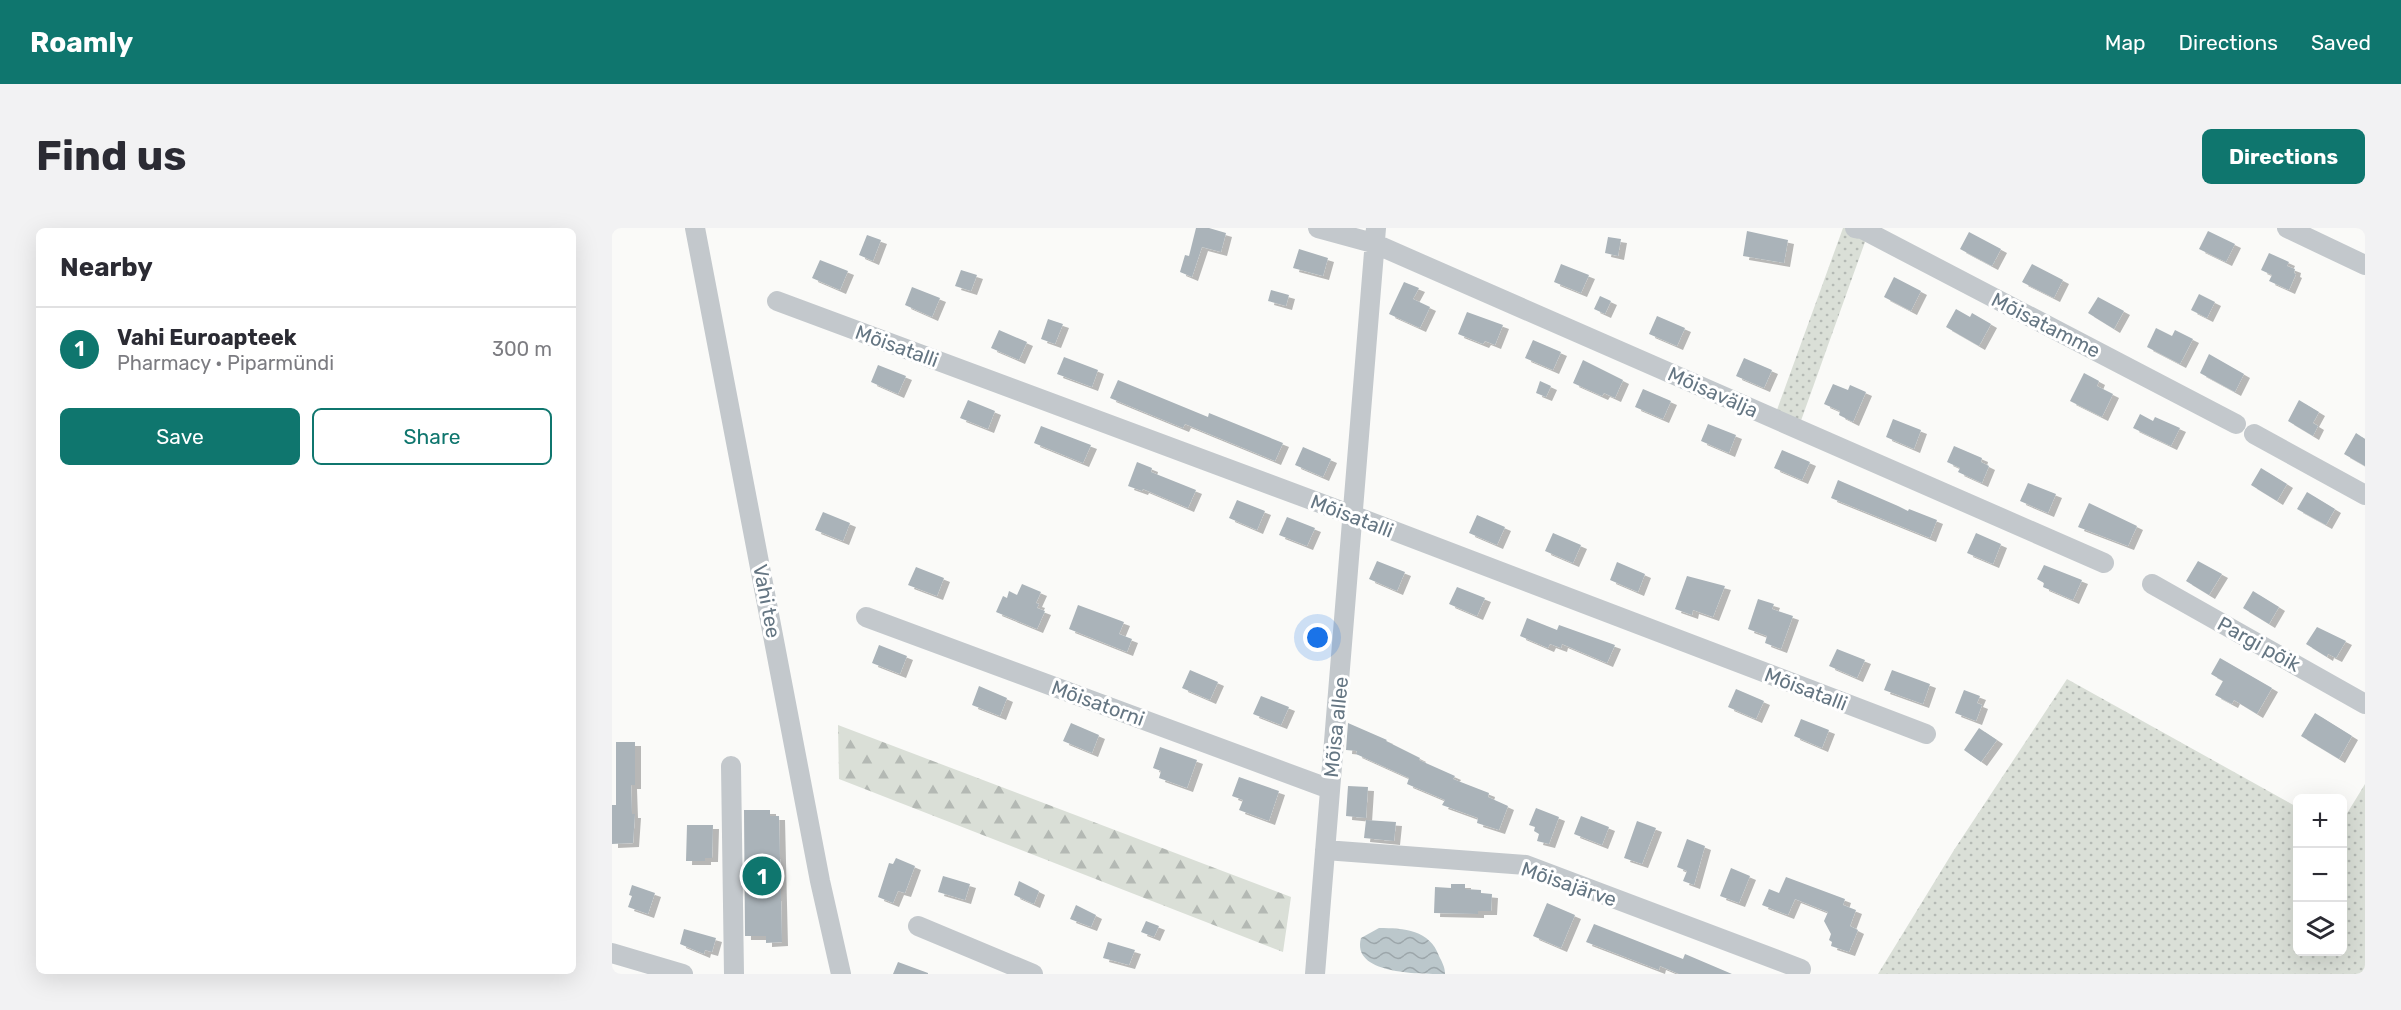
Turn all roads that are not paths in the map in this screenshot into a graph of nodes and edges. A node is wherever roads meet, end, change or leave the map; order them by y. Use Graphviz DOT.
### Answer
graph roads {
  1 [pos="695,228"];
  2 [pos="1318,228"];
  3 [pos="1854,228"];
  4 [pos="2287,228"];
  5 [pos="1375,236"];
  6 [pos="2365,265"];
  7 [pos="777,301"];
  8 [pos="2236,424"];
  9 [pos="2254,434"];
  10 [pos="2365,495"];
  11 [pos="1352,515"];
  12 [pos="2104,563"];
  13 [pos="2152,584"];
  14 [pos="866,617"];
  15 [pos="2365,704"];
  16 [pos="1926,734"];
  17 [pos="731,766"];
  18 [pos="1330,789"];
  19 [pos="1326,850"];
  20 [pos="918,926"];
  21 [pos="612,953"];
  22 [pos="1801,969"];
  23 [pos="683,974"];
  24 [pos="734,974"];
  25 [pos="841,974"];
  26 [pos="1034,974"];
  27 [pos="1315,974"];
  1 -- 25 [label="street, Vahi tee"];
  2 -- 5 [label="street, Mõisavälja"];
  3 -- 8 [label="street, Mõisatamme"];
  4 -- 6 [label="street"];
  5 -- 11 [label="street, Mõisa allee"];
  5 -- 12 [label="street, Mõisavälja"];
  7 -- 11 [label="street, Mõisatalli"];
  9 -- 10 [label="street"];
  11 -- 16 [label="street, Mõisatalli"];
  11 -- 18 [label="street, Mõisa allee"];
  13 -- 15 [label="street, Pargi põik"];
  14 -- 18 [label="street, Mõisatorni"];
  17 -- 24 [label="street"];
  18 -- 19 [label="street, Mõisa allee"];
  19 -- 22 [label="street, Mõisajärve"];
  19 -- 27 [label="street, Mõisa allee"];
  20 -- 26 [label="street"];
  21 -- 23 [label="street"];
}
